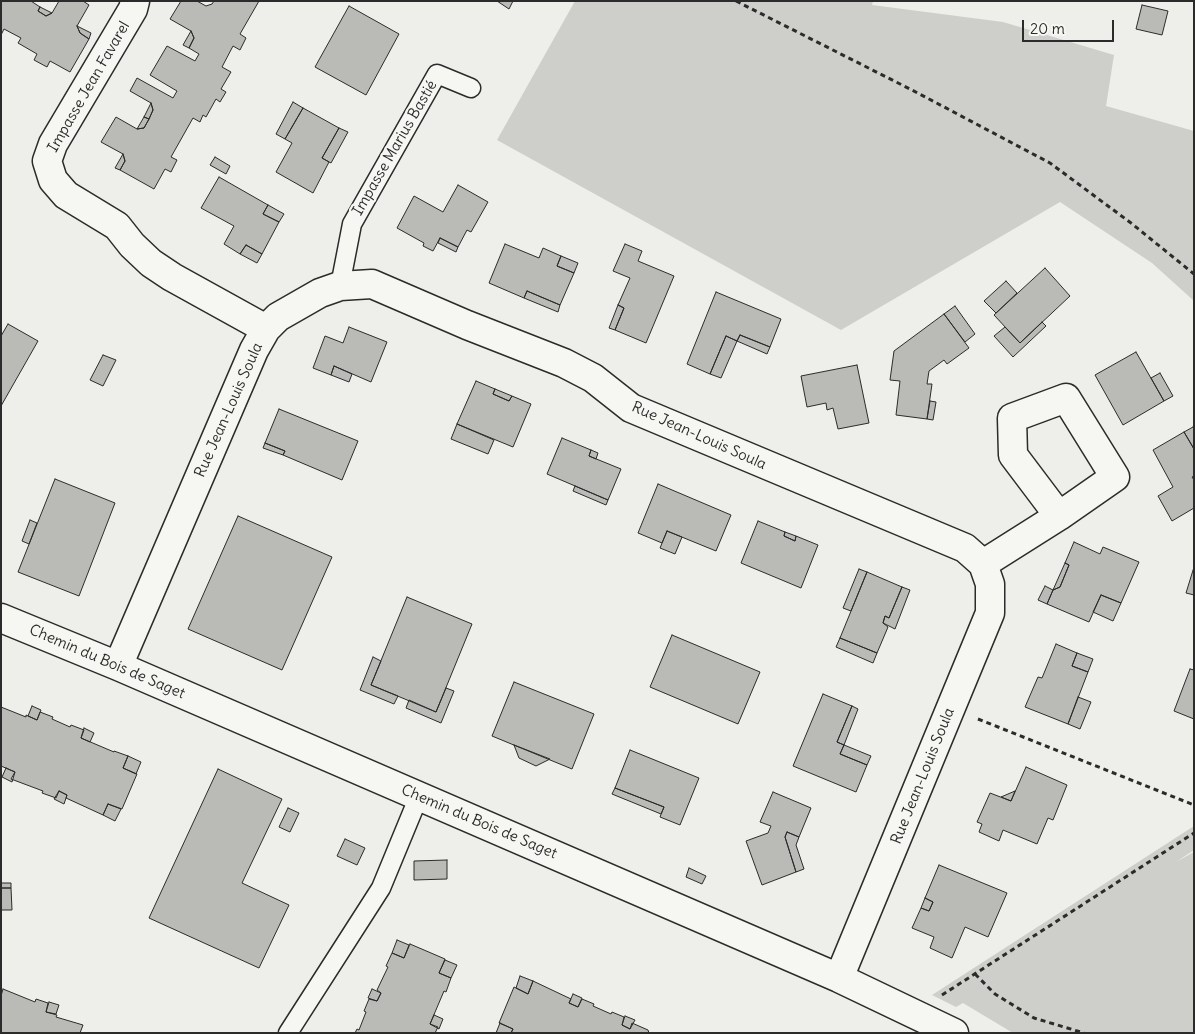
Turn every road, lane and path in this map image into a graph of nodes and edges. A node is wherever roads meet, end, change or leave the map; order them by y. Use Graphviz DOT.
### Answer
graph roads {
  1 [pos="135,1"];
  2 [pos="736,1"];
  3 [pos="471,88"];
  4 [pos="1194,274"];
  5 [pos="340,286"];
  6 [pos="266,329"];
  7 [pos="1059,516"];
  8 [pos="983,564"];
  9 [pos="1,618"];
  10 [pos="118,666"];
  11 [pos="952,708"];
  12 [pos="419,796"];
  13 [pos="1194,804"];
  14 [pos="1194,833"];
  15 [pos="975,974"];
  16 [pos="839,978"];
  17 [pos="910,1011"];
  18 [pos="288,1033"];
  19 [pos="954,1033"];
  20 [pos="1084,1033"];
  1 -- 6 [label="street, Impasse Jean Favarel"];
  2 -- 4 [label="path"];
  3 -- 5 [label="lane, Impasse Marius Bastié"];
  5 -- 6 [label="street, Rue Jean-Louis Soula"];
  5 -- 8 [label="street, Rue Jean-Louis Soula"];
  6 -- 10 [label="street, Rue Jean-Louis Soula"];
  7 -- 8 [label="street"];
  8 -- 11 [label="street, Rue Jean-Louis Soula"];
  9 -- 10 [label="street, Chemin du Bois de Saget"];
  10 -- 12 [label="street, Chemin du Bois de Saget"];
  11 -- 13 [label="path"];
  11 -- 16 [label="street, Rue Jean-Louis Soula"];
  12 -- 16 [label="street, Chemin du Bois de Saget"];
  12 -- 18 [label="lane"];
  14 -- 15 [label="path"];
  15 -- 17 [label="path"];
  15 -- 20 [label="path"];
  16 -- 17 [label="street, Chemin du Bois de Saget"];
  17 -- 19 [label="street, Chemin du Bois de Saget"];
}
